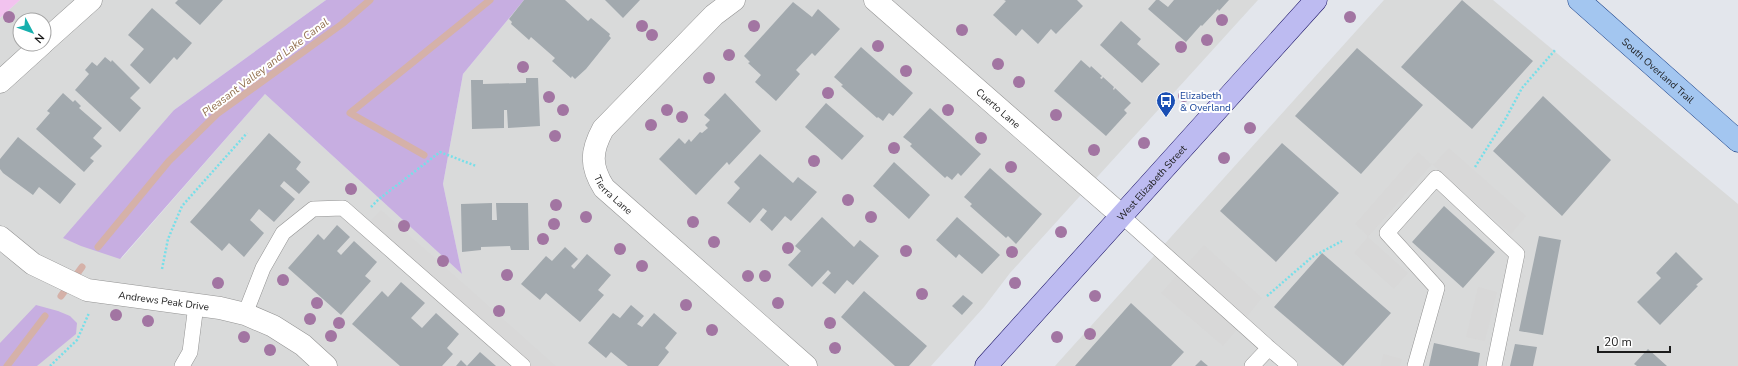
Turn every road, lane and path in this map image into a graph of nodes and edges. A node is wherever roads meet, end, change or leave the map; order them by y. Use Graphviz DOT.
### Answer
graph roads {
  1 [pos="91,0"];
  2 [pos="734,0"];
  3 [pos="875,0"];
  4 [pos="1315,0"];
  5 [pos="1579,0"];
  6 [pos="52,35"];
  7 [pos="1556,49"];
  8 [pos="33,52"];
  9 [pos="0,82"];
  10 [pos="247,133"];
  11 [pos="1738,141"];
  12 [pos="476,166"];
  13 [pos="1475,167"];
  14 [pos="1122,216"];
  15 [pos="358,221"];
  16 [pos="0,237"];
  17 [pos="1342,241"];
  18 [pos="162,270"];
  19 [pos="92,291"];
  20 [pos="1267,296"];
  21 [pos="196,305"];
  22 [pos="245,314"];
  23 [pos="1269,348"];
  24 [pos="50,366"];
  25 [pos="182,366"];
  26 [pos="326,366"];
  27 [pos="523,366"];
  28 [pos="806,366"];
  29 [pos="986,366"];
  30 [pos="1252,366"];
  31 [pos="1290,366"];
  32 [pos="1415,366"];
  33 [pos="1494,366"];
  1 -- 6 [label="street"];
  2 -- 28 [label="street, Tierra Lane"];
  3 -- 14 [label="street, Cuerto Lane"];
  4 -- 14 [label="main road, West Elizabeth Street"];
  5 -- 11 [label="main road, South Overland Trail"];
  7 -- 13 [label="path"];
  8 -- 9 [label="street"];
  10 -- 18 [label="path"];
  12 -- 15 [label="path"];
  14 -- 23 [label="lane"];
  14 -- 29 [label="main road, West Elizabeth Street"];
  15 -- 22 [label="lane"];
  15 -- 27 [label="lane"];
  16 -- 19 [label="street, Andrews Peak Drive"];
  17 -- 20 [label="path"];
  19 -- 21 [label="street, Andrews Peak Drive"];
  19 -- 24 [label="path"];
  21 -- 22 [label="street, Andrews Peak Drive"];
  21 -- 25 [label="lane"];
  22 -- 26 [label="street, Andrews Peak Drive"];
  23 -- 30 [label="lane"];
  23 -- 31 [label="lane"];
  32 -- 33 [label="lane"];
}
